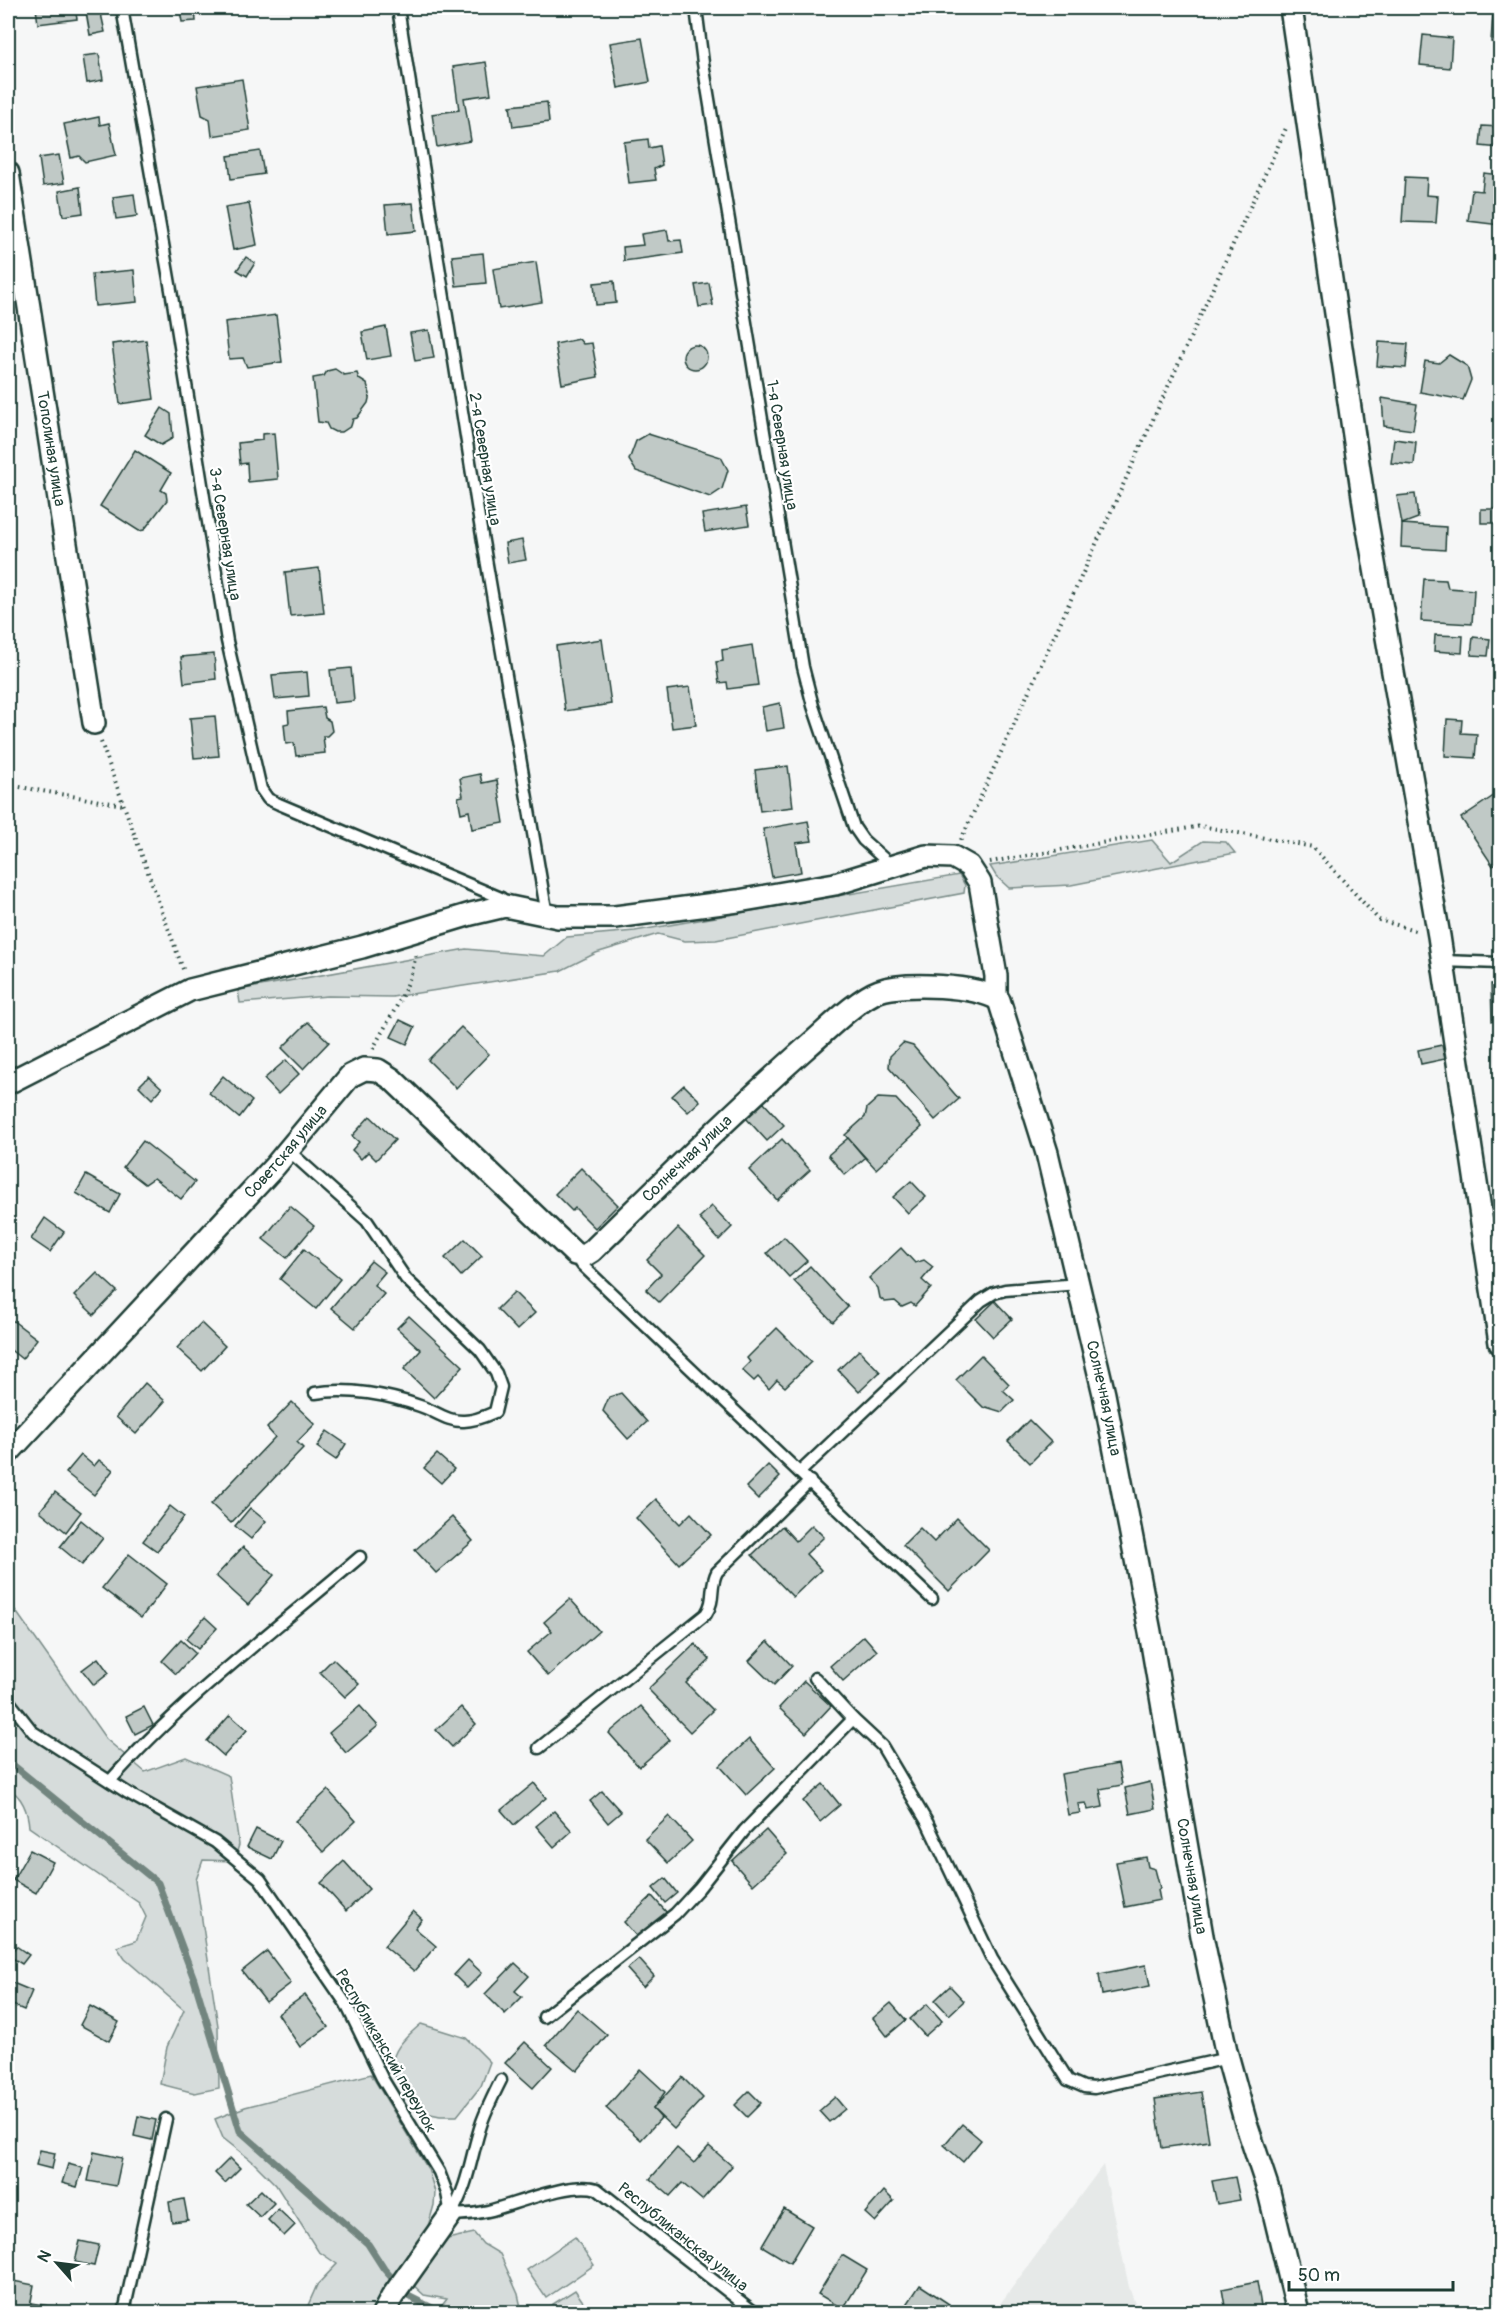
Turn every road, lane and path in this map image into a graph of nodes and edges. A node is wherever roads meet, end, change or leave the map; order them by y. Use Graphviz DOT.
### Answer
graph roads {
  1 [pos="122,8"];
  2 [pos="398,8"];
  3 [pos="696,8"];
  4 [pos="1291,8"];
  5 [pos="1288,124"];
  6 [pos="8,173"];
  7 [pos="94,723"];
  8 [pos="8,785"];
  9 [pos="124,805"];
  10 [pos="961,861"];
  11 [pos="893,867"];
  12 [pos="510,907"];
  13 [pos="547,915"];
  14 [pos="418,930"];
  15 [pos="1439,936"];
  16 [pos="1442,961"];
  17 [pos="1500,963"];
  18 [pos="190,990"];
  19 [pos="996,998"];
  20 [pos="364,1069"];
  21 [pos="8,1083"];
  22 [pos="289,1151"];
  23 [pos="579,1255"];
  24 [pos="1078,1284"];
  25 [pos="1500,1343"];
  26 [pos="315,1393"];
  27 [pos="8,1453"];
  28 [pos="800,1472"];
  29 [pos="810,1481"];
  30 [pos="360,1557"];
  31 [pos="932,1599"];
  32 [pos="815,1678"];
  33 [pos="8,1700"];
  34 [pos="853,1719"];
  35 [pos="539,1748"];
  36 [pos="110,1781"];
  37 [pos="544,2017"];
  38 [pos="1228,2058"];
  39 [pos="501,2080"];
  40 [pos="166,2119"];
  41 [pos="451,2214"];
  42 [pos="124,2313"];
  43 [pos="384,2313"];
  44 [pos="754,2313"];
  45 [pos="1298,2313"];
  1 -- 12 [label="lane, 3-я Северная улица"];
  2 -- 13 [label="lane, 2-я Северная улица"];
  3 -- 11 [label="lane, 1-я Северная улица"];
  4 -- 15 [label="street"];
  5 -- 10 [label="path"];
  6 -- 7 [label="street, Тополиная улица"];
  7 -- 9 [label="path"];
  8 -- 9 [label="path"];
  9 -- 18 [label="path"];
  10 -- 11 [label="street"];
  10 -- 15 [label="path"];
  10 -- 19 [label="street"];
  11 -- 13 [label="street"];
  12 -- 13 [label="street"];
  12 -- 14 [label="street"];
  14 -- 18 [label="street"];
  14 -- 20 [label="path"];
  15 -- 16 [label="street"];
  16 -- 17 [label="lane"];
  16 -- 25 [label="street"];
  18 -- 21 [label="street"];
  19 -- 23 [label="street, Солнечная улица"];
  19 -- 24 [label="street, Солнечная улица"];
  20 -- 22 [label="street, Советская улица"];
  20 -- 23 [label="street"];
  22 -- 26 [label="lane"];
  22 -- 27 [label="street, Советская улица"];
  23 -- 28 [label="lane"];
  24 -- 28 [label="lane"];
  24 -- 38 [label="street, Солнечная улица"];
  28 -- 29 [label="lane"];
  29 -- 31 [label="lane"];
  29 -- 35 [label="lane"];
  30 -- 36 [label="lane"];
  32 -- 34 [label="lane"];
  33 -- 36 [label="lane, Республиканский переулок"];
  34 -- 37 [label="lane"];
  34 -- 38 [label="lane"];
  36 -- 41 [label="lane, Республиканский переулок"];
  38 -- 45 [label="street, Солнечная улица"];
  39 -- 41 [label="lane"];
  40 -- 42 [label="lane"];
  41 -- 43 [label="street"];
  41 -- 44 [label="lane, Республиканская улица"];
}
